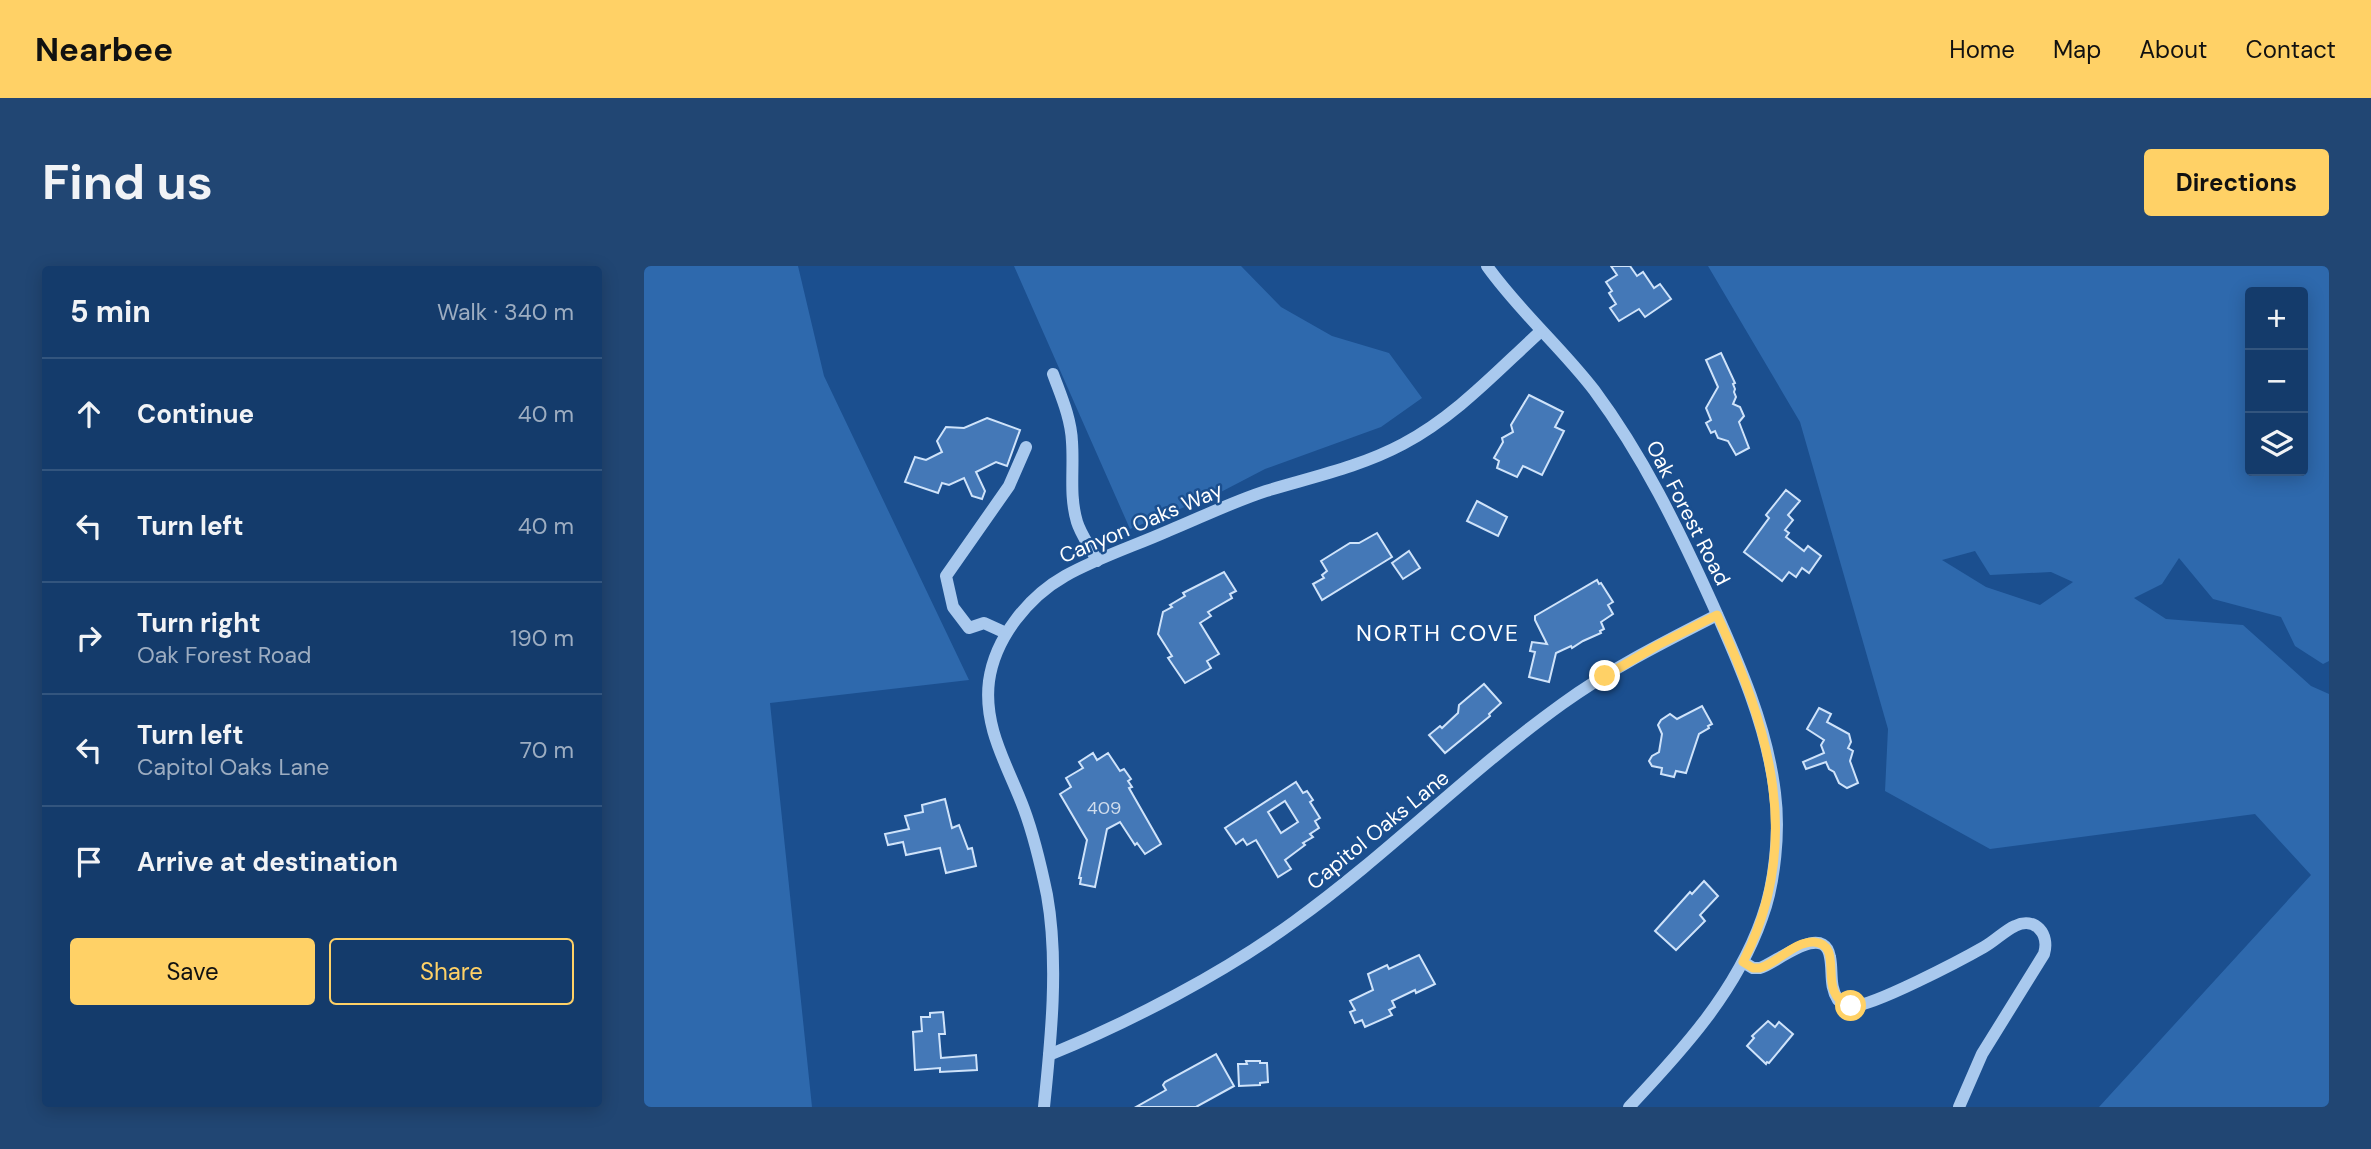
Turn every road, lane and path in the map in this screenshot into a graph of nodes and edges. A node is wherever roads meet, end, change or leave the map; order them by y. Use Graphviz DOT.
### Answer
graph roads {
  1 [pos="1487,266"];
  2 [pos="1541,331"];
  3 [pos="1053,374"];
  4 [pos="1026,447"];
  5 [pos="1097,561"];
  6 [pos="1717,615"];
  7 [pos="1006,633"];
  8 [pos="1743,962"];
  9 [pos="1049,1055"];
  10 [pos="1044,1107"];
  11 [pos="1629,1107"];
  12 [pos="1959,1107"];
  1 -- 2 [label="street, Oak Forest Road"];
  2 -- 5 [label="street, Canyon Oaks Way"];
  2 -- 6 [label="street, Oak Forest Road"];
  3 -- 5 [label="street"];
  4 -- 7 [label="street"];
  5 -- 7 [label="street, Canyon Oaks Way"];
  6 -- 8 [label="street, Oak Forest Road"];
  6 -- 9 [label="street, Capitol Oaks Lane"];
  7 -- 9 [label="street, Canyon Oaks Way"];
  8 -- 11 [label="street, Oak Forest Road"];
  8 -- 12 [label="street"];
  9 -- 10 [label="street, Canyon Oaks Way"];
}
